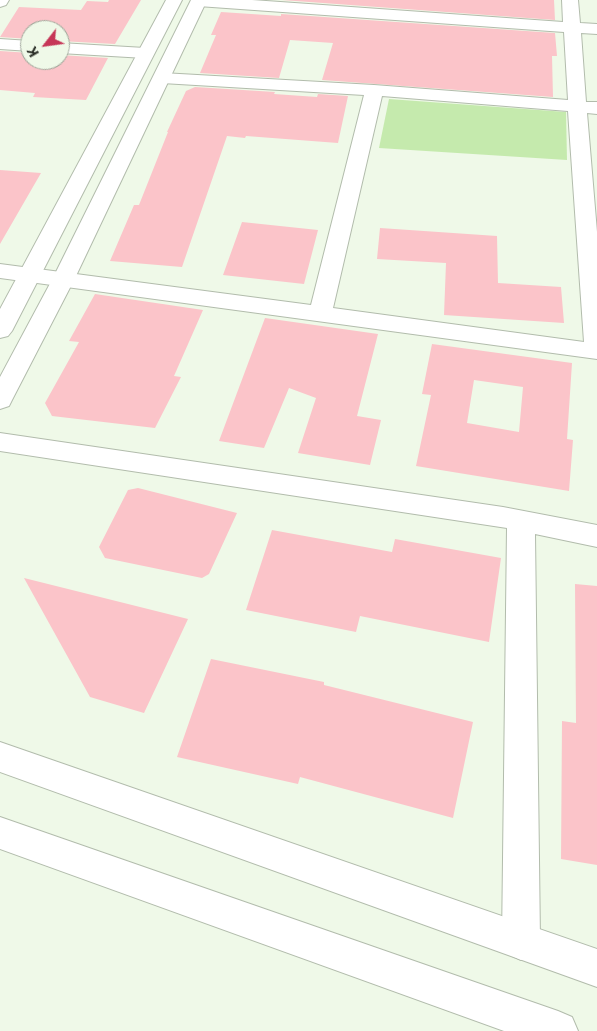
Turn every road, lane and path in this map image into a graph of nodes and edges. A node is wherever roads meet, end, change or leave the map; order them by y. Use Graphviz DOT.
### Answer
graph roads {
  1 [pos="174,0"];
  2 [pos="570,0"];
  3 [pos="198,1"];
  4 [pos="572,27"];
  5 [pos="597,29"];
  6 [pos="0,44"];
  7 [pos="20,45"];
  8 [pos="70,49"];
  9 [pos="145,53"];
  10 [pos="162,78"];
  11 [pos="374,90"];
  12 [pos="588,107"];
  13 [pos="591,216"];
  14 [pos="0,271"];
  15 [pos="29,275"];
  16 [pos="64,278"];
  17 [pos="320,315"];
  18 [pos="0,331"];
  19 [pos="597,350"];
  20 [pos="0,400"];
  21 [pos="0,442"];
  22 [pos="520,521"];
  23 [pos="597,536"];
  24 [pos="0,757"];
  25 [pos="0,833"];
  26 [pos="522,941"];
  27 [pos="597,968"];
  28 [pos="558,1031"];
  1 -- 9 [label="street"];
  2 -- 4 [label="street"];
  3 -- 4 [label="street"];
  3 -- 10 [label="street"];
  4 -- 5 [label="street"];
  4 -- 12 [label="street"];
  6 -- 7 [label="street"];
  8 -- 9 [label="street"];
  9 -- 15 [label="street"];
  10 -- 11 [label="street"];
  10 -- 16 [label="street"];
  11 -- 12 [label="street"];
  11 -- 17 [label="street"];
  12 -- 13 [label="street"];
  13 -- 19 [label="street"];
  14 -- 15 [label="street"];
  15 -- 16 [label="street"];
  15 -- 18 [label="street"];
  16 -- 17 [label="street"];
  16 -- 20 [label="street"];
  17 -- 19 [label="street"];
  21 -- 22 [label="street"];
  22 -- 23 [label="street"];
  22 -- 26 [label="street"];
  24 -- 26 [label="street"];
  25 -- 28 [label="street"];
  26 -- 27 [label="street"];
}
